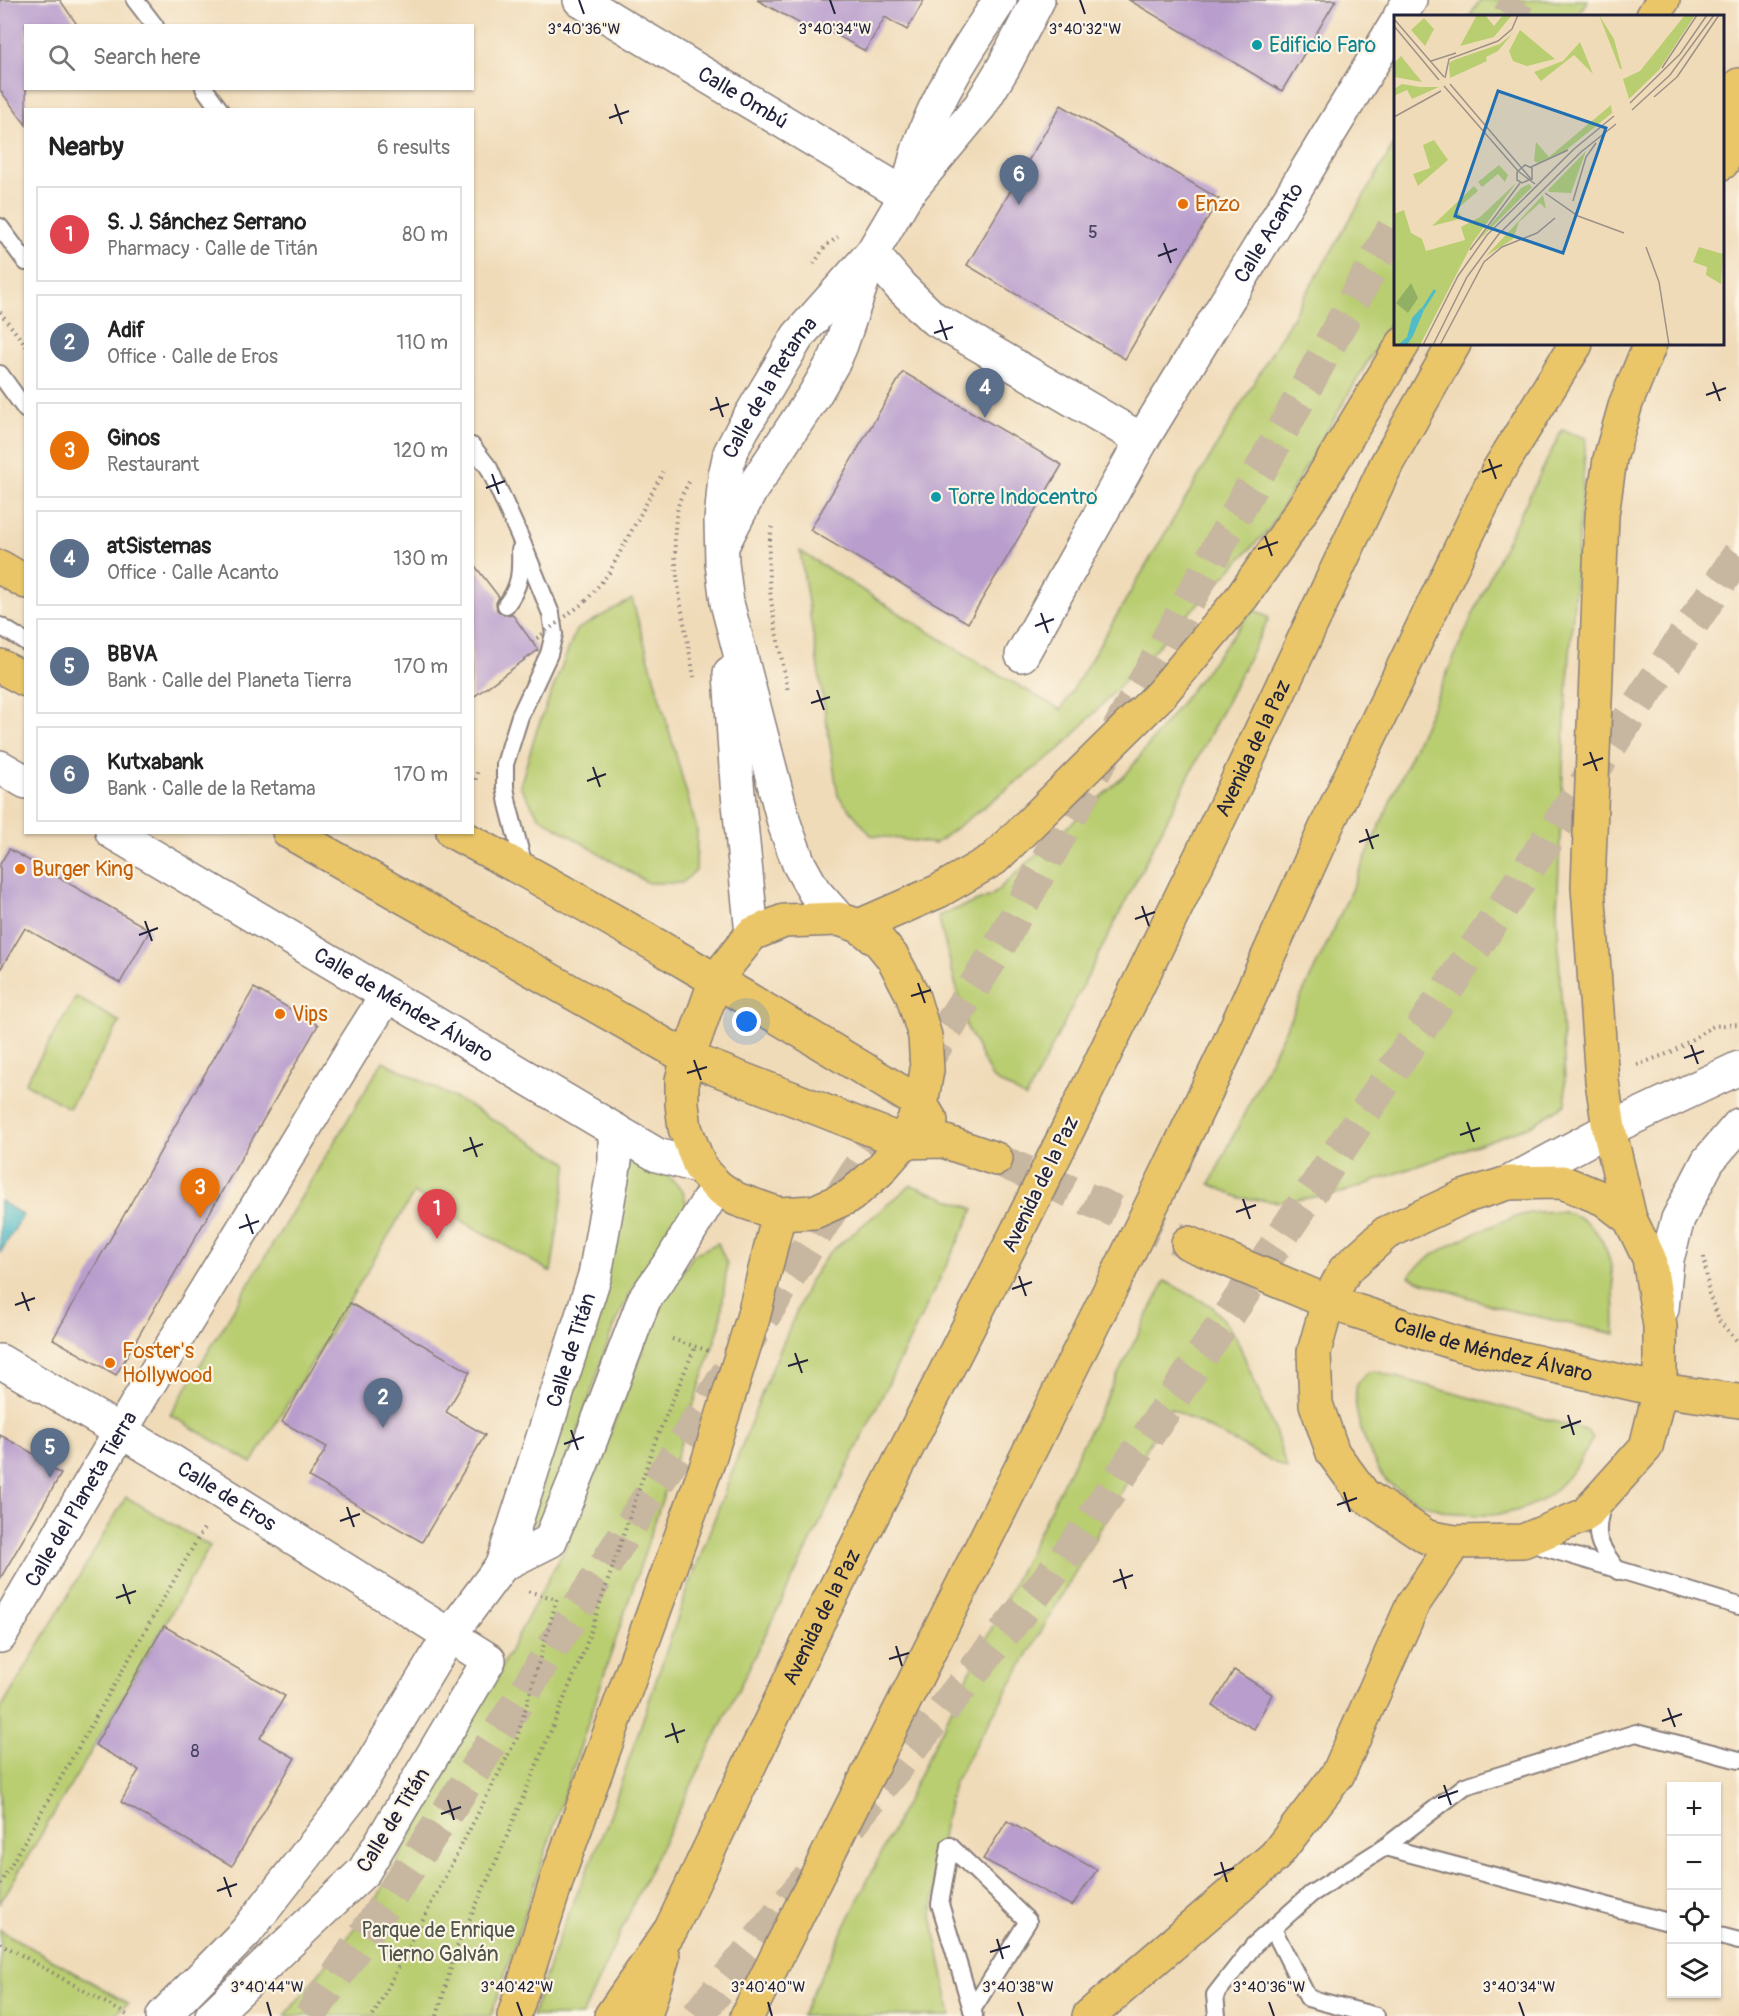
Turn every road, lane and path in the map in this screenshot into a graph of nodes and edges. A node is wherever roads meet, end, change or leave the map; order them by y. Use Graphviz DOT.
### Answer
graph roads {
  1 [pos="135,0"];
  2 [pos="580,0"];
  3 [pos="1000,0"];
  4 [pos="1038,0"];
  5 [pos="1410,0"];
  6 [pos="1664,0"];
  7 [pos="1401,15"];
  8 [pos="1654,15"];
  9 [pos="153,24"];
  10 [pos="1394,26"];
  11 [pos="1739,85"];
  12 [pos="205,90"];
  13 [pos="219,108"];
  14 [pos="1724,108"];
  15 [pos="1739,122"];
  16 [pos="1724,158"];
  17 [pos="906,195"];
  18 [pos="0,227"];
  19 [pos="872,252"];
  20 [pos="24,259"];
  21 [pos="0,312"];
  22 [pos="24,343"];
  23 [pos="1402,345"];
  24 [pos="1453,345"];
  25 [pos="1575,345"];
  26 [pos="1650,345"];
  27 [pos="2,384"];
  28 [pos="24,408"];
  29 [pos="1142,440"];
  30 [pos="474,449"];
  31 [pos="663,472"];
  32 [pos="775,520"];
  33 [pos="519,535"];
  34 [pos="722,546"];
  35 [pos="0,567"];
  36 [pos="24,581"];
  37 [pos="727,603"];
  38 [pos="506,605"];
  39 [pos="0,626"];
  40 [pos="24,641"];
  41 [pos="532,642"];
  42 [pos="1022,656"];
  43 [pos="0,666"];
  44 [pos="24,679"];
  45 [pos="789,703"];
  46 [pos="479,761"];
  47 [pos="474,781"];
  48 [pos="115,834"];
  49 [pos="293,834"];
  50 [pos="457,834"];
  51 [pos="525,871"];
  52 [pos="849,923"];
  53 [pos="752,934"];
  54 [pos="716,979"];
  55 [pos="387,995"];
  56 [pos="1739,1024"];
  57 [pos="688,1058"];
  58 [pos="1637,1065"];
  59 [pos="1739,1068"];
  60 [pos="921,1104"];
  61 [pos="1739,1125"];
  62 [pos="1609,1129"];
  63 [pos="615,1130"];
  64 [pos="943,1141"];
  65 [pos="904,1142"];
  66 [pos="996,1159"];
  67 [pos="708,1176"];
  68 [pos="1508,1183"];
  69 [pos="779,1214"];
  70 [pos="1630,1220"];
  71 [pos="1188,1243"];
  72 [pos="1704,1248"];
  73 [pos="1328,1302"];
  74 [pos="1660,1326"];
  75 [pos="672,1339"];
  76 [pos="1739,1343"];
  77 [pos="695,1347"];
  78 [pos="711,1352"];
  79 [pos="0,1361"];
  80 [pos="1660,1390"];
  81 [pos="1739,1401"];
  82 [pos="121,1432"];
  83 [pos="1608,1491"];
  84 [pos="204,1528"];
  85 [pos="1523,1541"];
  86 [pos="1455,1542"];
  87 [pos="1618,1571"];
  88 [pos="512,1578"];
  89 [pos="1739,1606"];
  90 [pos="0,1636"];
  91 [pos="449,1636"];
  92 [pos="1739,1760"];
  93 [pos="1385,1847"];
  94 [pos="0,1884"];
  95 [pos="1667,1922"];
  96 [pos="671,1929"];
  97 [pos="1273,1929"];
  98 [pos="1721,1936"];
  99 [pos="1739,1941"];
  100 [pos="0,1943"];
  101 [pos="973,2013"];
  102 [pos="129,2016"];
  103 [pos="163,2016"];
  104 [pos="212,2016"];
  105 [pos="374,2016"];
  106 [pos="437,2016"];
  107 [pos="514,2016"];
  108 [pos="611,2016"];
  109 [pos="645,2016"];
  110 [pos="747,2016"];
  111 [pos="1089,2016"];
  112 [pos="1217,2016"];
  113 [pos="1376,2016"];
  1 -- 9 [label="lane"];
  2 -- 17 [label="street, Calle Ombú"];
  3 -- 17 [label="street, Calle de la Retama"];
  4 -- 17 [label="street, Calle de la Retama"];
  5 -- 7 [label="street"];
  6 -- 8 [label="main road"];
  10 -- 29 [label="street, Calle Acanto"];
  11 -- 14 [label="main road"];
  12 -- 13 [label="lane"];
  15 -- 16 [label="main road"];
  17 -- 19 [label="street, Calle de la Retama"];
  18 -- 20 [label="lane"];
  19 -- 29 [label="street"];
  19 -- 34 [label="street, Calle de la Retama"];
  19 -- 34 [label="street, Calle de la Retama"];
  21 -- 22 [label="path"];
  23 -- 52 [label="main road"];
  24 -- 96 [label="main road, Avenida de la Paz, bridge"];
  25 -- 110 [label="main road, bridge"];
  26 -- 62 [label="main road"];
  27 -- 28 [label="lane"];
  29 -- 42 [label="street, Calle Acanto"];
  30 -- 33 [label="lane"];
  31 -- 41 [label="path, bridge"];
  32 -- 45 [label="path"];
  33 -- 38 [label="lane"];
  33 -- 51 [label="lane"];
  34 -- 37 [label="street, Calle de la Retama"];
  35 -- 36 [label="main road"];
  37 -- 52 [label="street, Calle de la Retama"];
  37 -- 53 [label="street, Calle de la Retama"];
  39 -- 40 [label="lane"];
  43 -- 44 [label="main road"];
  46 -- 47 [label="path"];
  48 -- 55 [label="street, Calle de Méndez Álvaro"];
  49 -- 57 [label="main road"];
  50 -- 51 [label="main road"];
  51 -- 54 [label="main road"];
  52 -- 53 [label="main road"];
  52 -- 60 [label="main road, Calle de Méndez Álvaro"];
  53 -- 54 [label="main road"];
  54 -- 57 [label="main road"];
  54 -- 60 [label="main road"];
  55 -- 63 [label="street, Calle de Méndez Álvaro"];
  55 -- 82 [label="street, Calle del Planeta Tierra"];
  56 -- 58 [label="path"];
  57 -- 65 [label="main road"];
  57 -- 67 [label="main road"];
  59 -- 62 [label="street"];
  60 -- 64 [label="main road"];
  60 -- 65 [label="main road, Calle de Méndez Álvaro"];
  61 -- 74 [label="street"];
  62 -- 68 [label="street"];
  62 -- 70 [label="main road"];
  63 -- 67 [label="street, Calle de Méndez Álvaro"];
  63 -- 88 [label="street, Calle de Titán"];
  64 -- 65 [label="main road"];
  64 -- 66 [label="main road"];
  65 -- 69 [label="main road, Calle de Méndez Álvaro"];
  67 -- 69 [label="main road, Calle de Méndez Álvaro"];
  67 -- 88 [label="street, Calle de Titán"];
  68 -- 70 [label="main road"];
  68 -- 73 [label="main road"];
  69 -- 107 [label="main road"];
  70 -- 74 [label="main road"];
  71 -- 73 [label="main road, Calle de Méndez Álvaro"];
  72 -- 76 [label="path"];
  73 -- 80 [label="main road, Calle de Méndez Álvaro"];
  73 -- 86 [label="main road"];
  74 -- 80 [label="main road"];
  75 -- 77 [label="path"];
  77 -- 78 [label="path"];
  77 -- 106 [label="path"];
  79 -- 82 [label="street, Calle de Eros"];
  80 -- 81 [label="main road, Calle de Méndez Álvaro"];
  80 -- 83 [label="main road"];
  82 -- 90 [label="street, Calle del Planeta Tierra"];
  82 -- 91 [label="street, Calle de Eros"];
  83 -- 85 [label="main road"];
  83 -- 87 [label="lane"];
  84 -- 94 [label="path"];
  85 -- 86 [label="main road"];
  85 -- 87 [label="lane"];
  86 -- 111 [label="main road"];
  87 -- 89 [label="lane"];
  88 -- 91 [label="street, Calle de Titán"];
  88 -- 105 [label="path"];
  91 -- 103 [label="street, Calle de Titán"];
  91 -- 104 [label="street, Calle de Titán"];
  92 -- 93 [label="lane"];
  93 -- 95 [label="lane"];
  93 -- 97 [label="lane"];
  96 -- 108 [label="main road, Avenida de la Paz"];
  96 -- 109 [label="main road"];
  97 -- 112 [label="lane"];
  97 -- 113 [label="lane"];
  98 -- 99 [label="lane"];
  100 -- 102 [label="path"];
  101 -- 101 [label="lane"];
}
